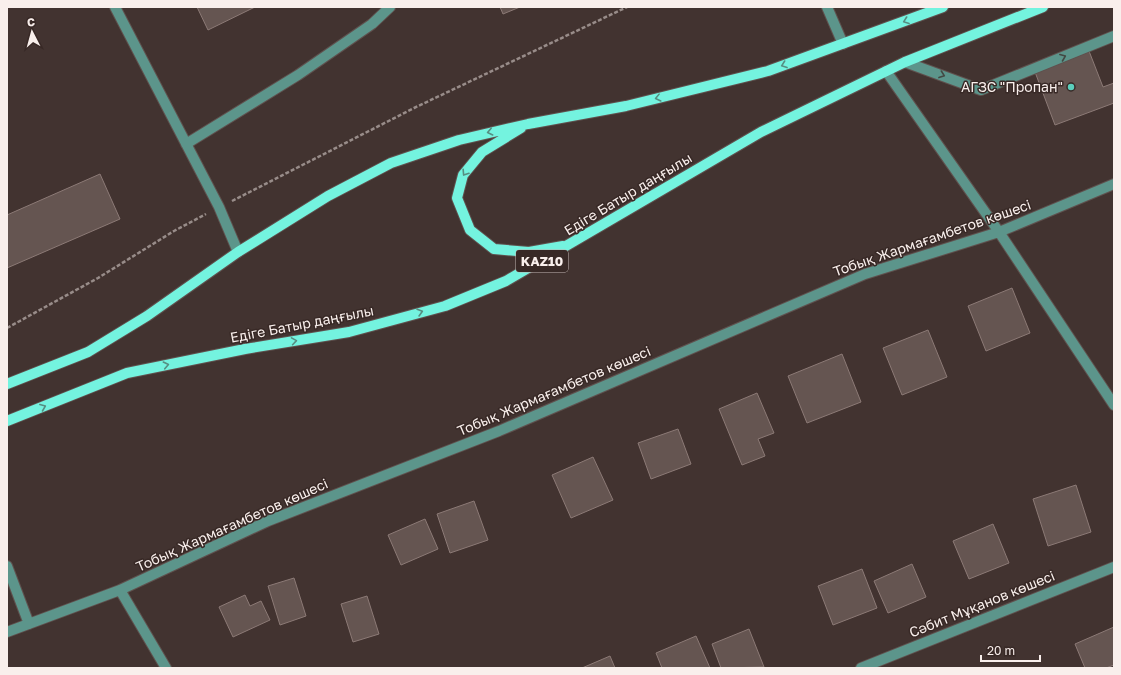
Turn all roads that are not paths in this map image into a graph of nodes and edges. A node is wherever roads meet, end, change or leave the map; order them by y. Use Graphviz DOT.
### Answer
graph roads {
  1 [pos="115,7"];
  2 [pos="390,7"];
  3 [pos="827,7"];
  4 [pos="942,7"];
  5 [pos="1043,7"];
  6 [pos="1114,36"];
  7 [pos="843,44"];
  8 [pos="905,62"];
  9 [pos="886,71"];
  10 [pos="528,124"];
  11 [pos="186,144"];
  12 [pos="1114,184"];
  13 [pos="999,232"];
  14 [pos="570,245"];
  15 [pos="238,252"];
  16 [pos="7,384"];
  17 [pos="1114,405"];
  18 [pos="7,421"];
  19 [pos="7,566"];
  20 [pos="1114,567"];
  21 [pos="120,590"];
  22 [pos="29,624"];
  23 [pos="7,632"];
  24 [pos="166,668"];
  25 [pos="861,668"];
  1 -- 11 [label="street"];
  2 -- 11 [label="street"];
  3 -- 7 [label="street"];
  4 -- 7 [label="main road, one-way"];
  5 -- 8 [label="main road, Едіге Батыр даңғылы / KAZ10"];
  8 -- 6 [label="street, one-way"];
  7 -- 10 [label="main road, one-way"];
  8 -- 9 [label="main road, Едіге Батыр даңғылы / KAZ10"];
  9 -- 13 [label="street"];
  9 -- 14 [label="main road, Едіге Батыр даңғылы / KAZ10"];
  10 -- 14 [label="main road, one-way"];
  10 -- 15 [label="main road, one-way"];
  11 -- 15 [label="street"];
  12 -- 13 [label="street, Тобық Жармағамбетов көшесі"];
  13 -- 17 [label="street"];
  13 -- 21 [label="street, Тобық Жармағамбетов көшесі"];
  18 -- 14 [label="main road, Едіге Батыр даңғылы / KAZ10, one-way"];
  15 -- 16 [label="main road"];
  19 -- 22 [label="street"];
  20 -- 25 [label="street, Сәбит Мұқанов көшесі"];
  21 -- 22 [label="street, Тобық Жармағамбетов көшесі"];
  21 -- 24 [label="street"];
  22 -- 23 [label="street, Тобық Жармағамбетов көшесі"];
}
